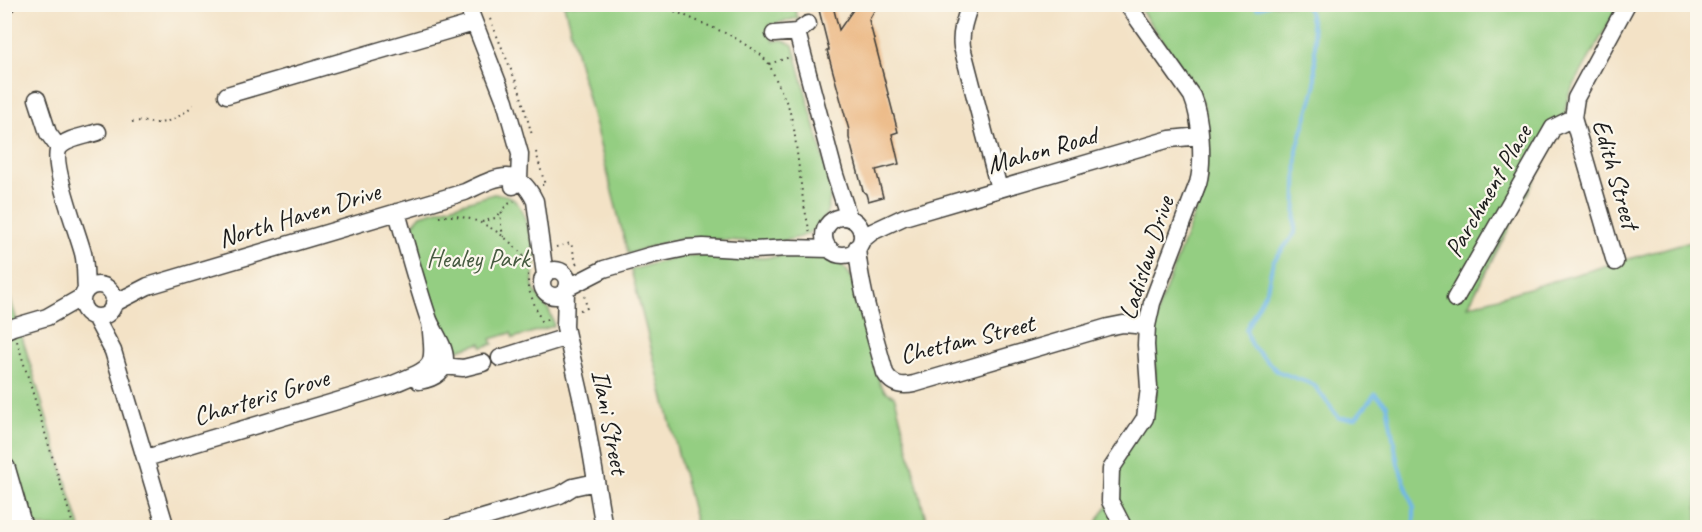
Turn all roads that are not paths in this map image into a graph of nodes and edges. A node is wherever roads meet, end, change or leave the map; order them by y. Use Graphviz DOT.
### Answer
graph roads {
  1 [pos="467,4"];
  2 [pos="970,4"];
  3 [pos="1127,4"];
  4 [pos="1627,4"];
  5 [pos="474,22"];
  6 [pos="774,34"];
  7 [pos="227,94"];
  8 [pos="37,99"];
  9 [pos="1573,118"];
  10 [pos="98,133"];
  11 [pos="1200,136"];
  12 [pos="59,148"];
  13 [pos="515,185"];
  14 [pos="999,189"];
  15 [pos="397,212"];
  16 [pos="900,219"];
  17 [pos="841,222"];
  18 [pos="859,244"];
  19 [pos="789,248"];
  20 [pos="834,252"];
  21 [pos="84,255"];
  22 [pos="1615,262"];
  23 [pos="565,278"];
  24 [pos="864,292"];
  25 [pos="84,294"];
  26 [pos="548,294"];
  27 [pos="1455,299"];
  28 [pos="103,304"];
  29 [pos="47,316"];
  30 [pos="430,322"];
  31 [pos="564,323"];
  32 [pos="1147,326"];
  33 [pos="7,328"];
  34 [pos="500,358"];
  35 [pos="483,363"];
  36 [pos="443,366"];
  37 [pos="391,385"];
  38 [pos="146,458"];
  39 [pos="4,469"];
  40 [pos="597,487"];
  41 [pos="4,521"];
  42 [pos="6,528"];
  43 [pos="21,528"];
  44 [pos="166,528"];
  45 [pos="449,528"];
  46 [pos="604,528"];
  47 [pos="1124,528"];
  1 -- 5 [label="street"];
  2 -- 14 [label="street"];
  3 -- 11 [label="street, Ladislaw Drive"];
  4 -- 9 [label="street, Edith Street"];
  5 -- 7 [label="street"];
  5 -- 13 [label="street"];
  6 -- 17 [label="street"];
  8 -- 12 [label="street"];
  9 -- 22 [label="street, Edith Street"];
  9 -- 27 [label="street, Parchment Place"];
  10 -- 12 [label="street"];
  11 -- 14 [label="street, Mahon Road"];
  11 -- 32 [label="street, Ladislaw Drive"];
  12 -- 21 [label="street"];
  13 -- 15 [label="street, North Haven Drive"];
  13 -- 23 [label="street, Ilani Street"];
  14 -- 16 [label="street, Mahon Road"];
  15 -- 28 [label="street, North Haven Drive"];
  15 -- 30 [label="street, Charteris Grove"];
  16 -- 17 [label="street, Mahon Road"];
  16 -- 18 [label="street, Mahon Road"];
  17 -- 18 [label="street"];
  17 -- 19 [label="street, Mahon Road"];
  17 -- 20 [label="street"];
  18 -- 20 [label="street"];
  18 -- 24 [label="street, Chettam Street"];
  19 -- 20 [label="street, Mahon Road"];
  19 -- 23 [label="street, Mahon Road"];
  20 -- 24 [label="street, Chettam Street"];
  21 -- 25 [label="street"];
  21 -- 28 [label="street"];
  23 -- 26 [label="street, Mahon Road"];
  23 -- 31 [label="street, Ilani Street"];
  24 -- 32 [label="street, Chettam Street"];
  25 -- 28 [label="street, North Haven Drive"];
  25 -- 28 [label="street"];
  25 -- 29 [label="street, North Haven Drive"];
  26 -- 31 [label="street, Ilani Street"];
  28 -- 29 [label="street, North Haven Drive"];
  28 -- 38 [label="street"];
  29 -- 33 [label="street, North Haven Drive"];
  30 -- 36 [label="street, Charteris Grove"];
  30 -- 37 [label="street, Charteris Grove"];
  31 -- 34 [label="street"];
  31 -- 40 [label="street, Ilani Street"];
  32 -- 47 [label="street, Ladislaw Drive"];
  35 -- 36 [label="street"];
  36 -- 37 [label="street, Charteris Grove"];
  37 -- 38 [label="street, Charteris Grove"];
  38 -- 44 [label="street"];
  39 -- 43 [label="main road"];
  40 -- 45 [label="street"];
  40 -- 46 [label="street, Ilani Street"];
  41 -- 42 [label="main road"];
}
